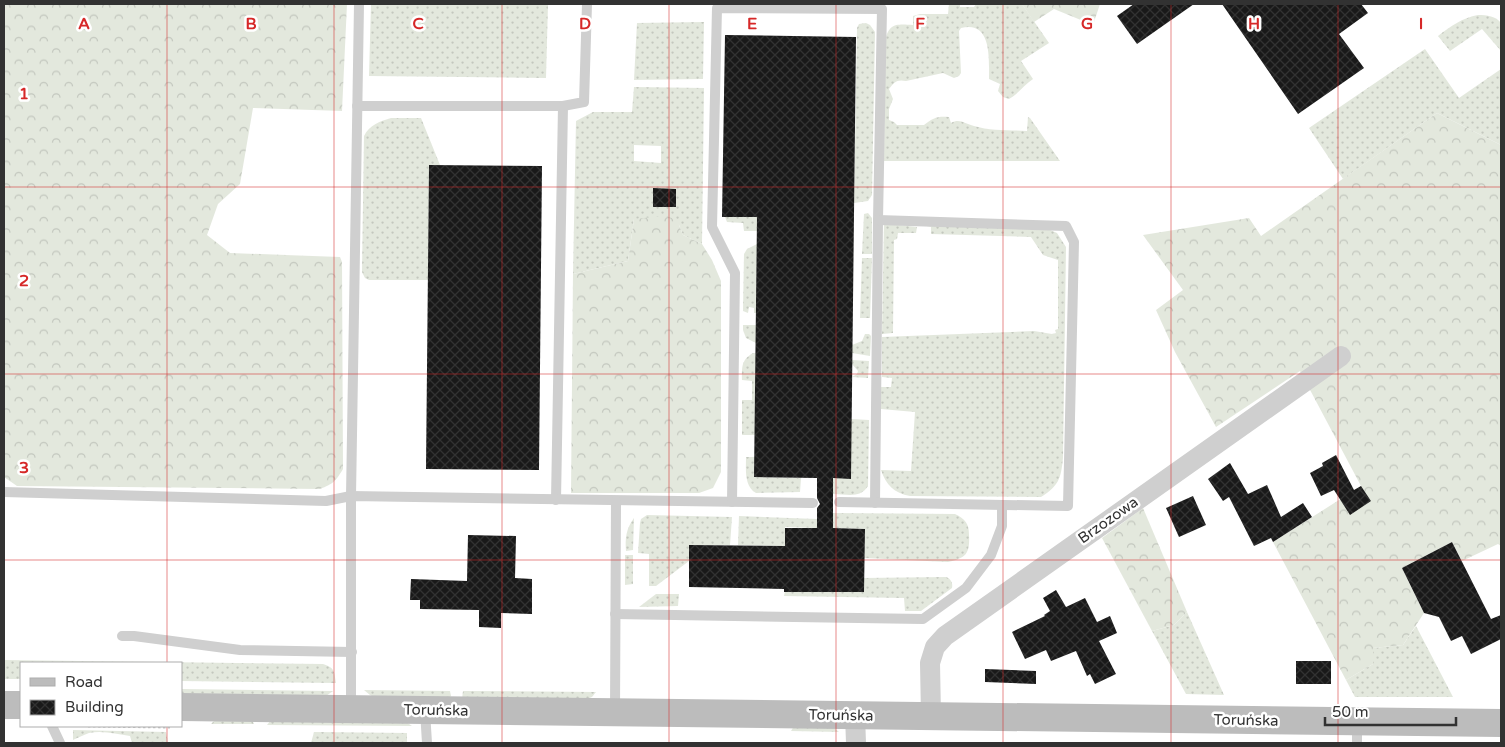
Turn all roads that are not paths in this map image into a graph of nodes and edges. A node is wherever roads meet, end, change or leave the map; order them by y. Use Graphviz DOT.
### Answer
graph roads {
  1 [pos="359,4"];
  2 [pos="587,4"];
  3 [pos="357,106"];
  4 [pos="563,106"];
  5 [pos="878,220"];
  6 [pos="1341,356"];
  7 [pos="4,492"];
  8 [pos="351,496"];
  9 [pos="556,500"];
  10 [pos="616,501"];
  11 [pos="732,502"];
  12 [pos="839,502"];
  13 [pos="813,503"];
  14 [pos="875,503"];
  15 [pos="1002,505"];
  16 [pos="615,614"];
  17 [pos="122,636"];
  18 [pos="352,652"];
  19 [pos="4,705"];
  20 [pos="20,706"];
  21 [pos="182,707"];
  22 [pos="351,709"];
  23 [pos="425,710"];
  24 [pos="614,713"];
  25 [pos="855,715"];
  26 [pos="931,716"];
  27 [pos="1501,723"];
  28 [pos="52,727"];
  29 [pos="1357,732"];
  30 [pos="60,743"];
  31 [pos="428,743"];
  32 [pos="856,743"];
  1 -- 3 [label="lane"];
  2 -- 4 [label="lane"];
  3 -- 4 [label="lane"];
  3 -- 8 [label="lane"];
  4 -- 9 [label="lane"];
  5 -- 11 [label="lane"];
  5 -- 14 [label="lane"];
  5 -- 15 [label="lane"];
  6 -- 26 [label="street, Brzozowa"];
  7 -- 8 [label="lane"];
  8 -- 9 [label="lane"];
  8 -- 18 [label="lane"];
  9 -- 10 [label="lane"];
  10 -- 11 [label="lane"];
  10 -- 16 [label="lane"];
  11 -- 13 [label="lane"];
  12 -- 14 [label="lane"];
  14 -- 15 [label="lane"];
  15 -- 16 [label="lane"];
  16 -- 24 [label="lane"];
  17 -- 18 [label="lane"];
  18 -- 22 [label="lane"];
  19 -- 20 [label="street"];
  21 -- 22 [label="street, Toruńska"];
  22 -- 23 [label="street, Toruńska"];
  23 -- 24 [label="street, Toruńska"];
  23 -- 31 [label="lane"];
  24 -- 25 [label="street, Toruńska"];
  25 -- 26 [label="street, Toruńska"];
  25 -- 32 [label="street"];
  26 -- 29 [label="street, Toruńska"];
  27 -- 29 [label="street, Toruńska"];
  28 -- 30 [label="lane"];
}
